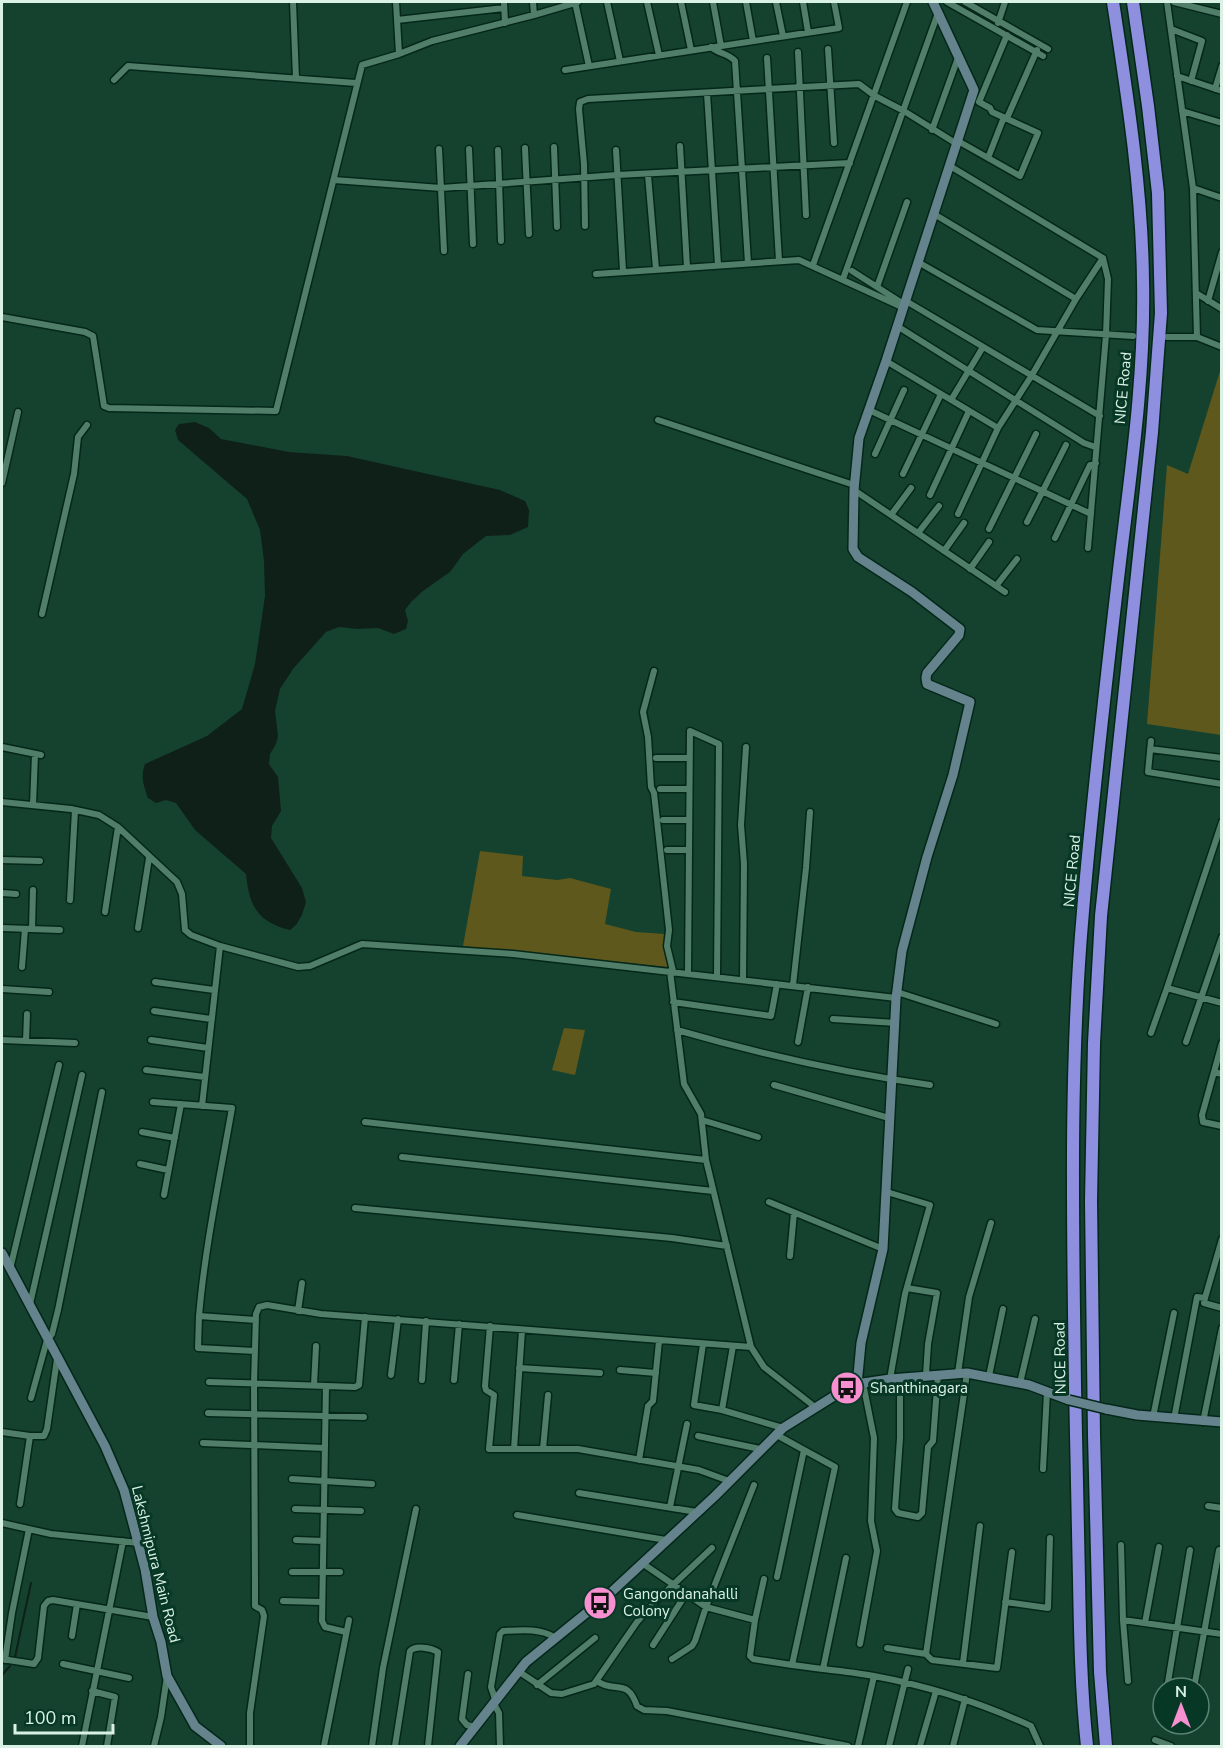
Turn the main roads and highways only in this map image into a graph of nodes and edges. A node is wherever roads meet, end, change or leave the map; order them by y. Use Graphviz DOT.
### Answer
graph roads {
  1 [pos="1113,2"];
  2 [pos="1133,2"];
  3 [pos="1087,1746"];
  4 [pos="1106,1746"];
  1 -- 3 [label="highway, NICE Road"];
  2 -- 4 [label="highway"];
}
